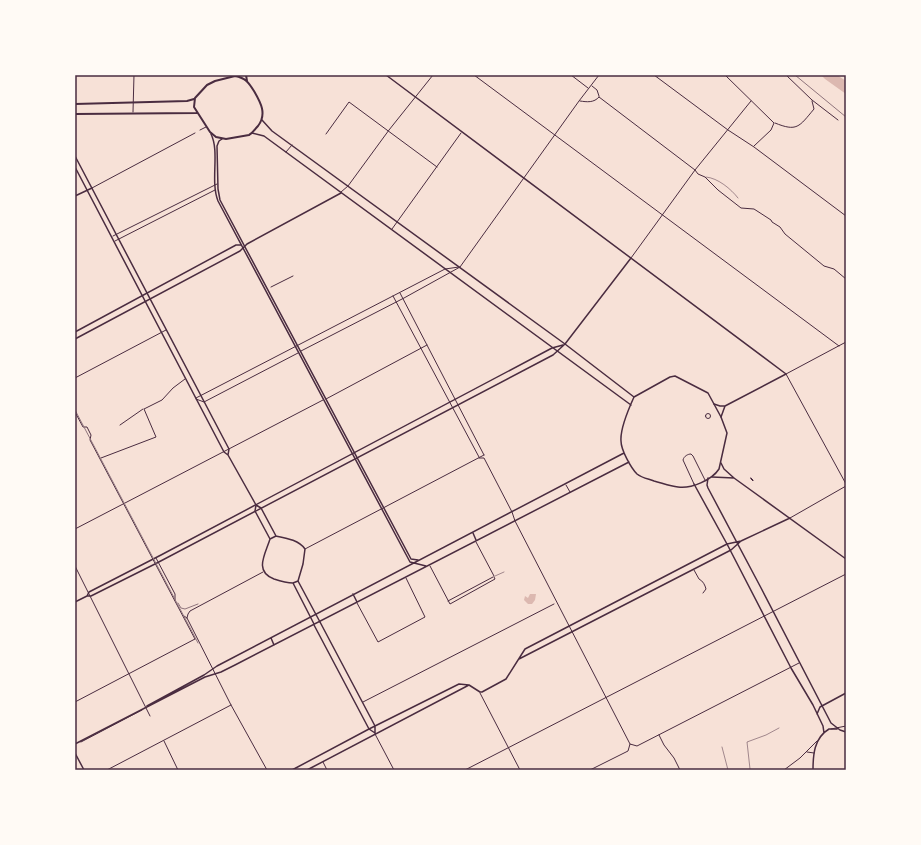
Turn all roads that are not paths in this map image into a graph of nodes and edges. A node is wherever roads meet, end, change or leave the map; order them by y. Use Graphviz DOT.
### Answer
graph roads {
  1 [pos="134,75"];
  2 [pos="246,75"];
  3 [pos="386,75"];
  4 [pos="433,75"];
  5 [pos="474,75"];
  6 [pos="571,75"];
  7 [pos="599,75"];
  8 [pos="654,75"];
  9 [pos="725,75"];
  10 [pos="786,75"];
  11 [pos="237,76"];
  12 [pos="247,80"];
  13 [pos="592,86"];
  14 [pos="588,88"];
  15 [pos="416,97"];
  16 [pos="600,97"];
  17 [pos="195,98"];
  18 [pos="812,100"];
  19 [pos="579,101"];
  20 [pos="751,101"];
  21 [pos="133,103"];
  22 [pos="75,104"];
  23 [pos="134,113"];
  24 [pos="197,113"];
  25 [pos="75,114"];
  26 [pos="262,120"];
  27 [pos="838,120"];
  28 [pos="774,123"];
  29 [pos="206,127"];
  30 [pos="200,130"];
  31 [pos="389,130"];
  32 [pos="728,130"];
  33 [pos="210,132"];
  34 [pos="462,132"];
  35 [pos="195,133"];
  36 [pos="252,133"];
  37 [pos="326,134"];
  38 [pos="555,135"];
  39 [pos="222,139"];
  40 [pos="292,145"];
  41 [pos="754,147"];
  42 [pos="286,152"];
  43 [pos="75,156"];
  44 [pos="75,167"];
  45 [pos="437,167"];
  46 [pos="695,170"];
  47 [pos="705,177"];
  48 [pos="524,178"];
  49 [pos="216,184"];
  50 [pos="348,186"];
  51 [pos="92,188"];
  52 [pos="216,189"];
  53 [pos="87,190"];
  54 [pos="341,192"];
  55 [pos="75,196"];
  56 [pos="738,198"];
  57 [pos="662,214"];
  58 [pos="846,216"];
  59 [pos="397,222"];
  60 [pos="391,229"];
  61 [pos="117,234"];
  62 [pos="112,237"];
  63 [pos="119,238"];
  64 [pos="114,241"];
  65 [pos="243,246"];
  66 [pos="631,258"];
  67 [pos="460,267"];
  68 [pos="445,269"];
  69 [pos="450,273"];
  70 [pos="293,276"];
  71 [pos="846,279"];
  72 [pos="270,287"];
  73 [pos="400,292"];
  74 [pos="148,293"];
  75 [pos="143,296"];
  76 [pos="393,296"];
  77 [pos="150,299"];
  78 [pos="403,299"];
  79 [pos="146,302"];
  80 [pos="396,302"];
  81 [pos="350,319"];
  82 [pos="353,324"];
  83 [pos="167,330"];
  84 [pos="75,332"];
  85 [pos="161,332"];
  86 [pos="75,339"];
  87 [pos="846,342"];
  88 [pos="565,344"];
  89 [pos="427,345"];
  90 [pos="297,346"];
  91 [pos="839,346"];
  92 [pos="421,348"];
  93 [pos="552,348"];
  94 [pos="300,352"];
  95 [pos="558,352"];
  96 [pos="251,370"];
  97 [pos="786,374"];
  98 [pos="254,376"];
  99 [pos="75,378"];
  100 [pos="185,379"];
  101 [pos="201,396"];
  102 [pos="634,397"];
  103 [pos="196,398"];
  104 [pos="325,399"];
  105 [pos="455,399"];
  106 [pos="204,402"];
  107 [pos="450,402"];
  108 [pos="458,404"];
  109 [pos="714,404"];
  110 [pos="631,405"];
  111 [pos="725,406"];
  112 [pos="453,407"];
  113 [pos="144,409"];
  114 [pos="75,412"];
  115 [pos="721,417"];
  116 [pos="120,425"];
  117 [pos="397,430"];
  118 [pos="400,435"];
  119 [pos="229,450"];
  120 [pos="224,452"];
  121 [pos="354,453"];
  122 [pos="624,453"];
  123 [pos="228,455"];
  124 [pos="484,457"];
  125 [pos="100,458"];
  126 [pos="356,458"];
  127 [pos="479,458"];
  128 [pos="721,461"];
  129 [pos="629,462"];
  130 [pos="712,477"];
  131 [pos="307,478"];
  132 [pos="708,478"];
  133 [pos="734,478"];
  134 [pos="705,480"];
  135 [pos="310,482"];
  136 [pos="694,484"];
  137 [pos="566,485"];
  138 [pos="846,485"];
  139 [pos="570,492"];
  140 [pos="124,505"];
  141 [pos="256,505"];
  142 [pos="261,508"];
  143 [pos="383,508"];
  144 [pos="255,511"];
  145 [pos="512,512"];
  146 [pos="790,518"];
  147 [pos="515,521"];
  148 [pos="75,529"];
  149 [pos="473,533"];
  150 [pos="198,536"];
  151 [pos="276,536"];
  152 [pos="270,539"];
  153 [pos="201,540"];
  154 [pos="476,541"];
  155 [pos="741,541"];
  156 [pos="737,542"];
  157 [pos="728,544"];
  158 [pos="738,544"];
  159 [pos="305,550"];
  160 [pos="731,550"];
  161 [pos="156,558"];
  162 [pos="153,559"];
  163 [pos="846,559"];
  164 [pos="409,560"];
  165 [pos="421,560"];
  166 [pos="158,563"];
  167 [pos="156,564"];
  168 [pos="413,564"];
  169 [pos="429,565"];
  170 [pos="75,566"];
  171 [pos="426,566"];
  172 [pos="407,567"];
  173 [pos="694,570"];
  174 [pos="264,572"];
  175 [pos="504,572"];
  176 [pos="846,574"];
  177 [pos="405,577"];
  178 [pos="494,577"];
  179 [pos="298,581"];
  180 [pos="293,583"];
  181 [pos="89,592"];
  182 [pos="703,593"];
  183 [pos="353,594"];
  184 [pos="87,596"];
  185 [pos="91,596"];
  186 [pos="175,600"];
  187 [pos="448,601"];
  188 [pos="75,602"];
  189 [pos="357,602"];
  190 [pos="554,604"];
  191 [pos="773,611"];
  192 [pos="182,614"];
  193 [pos="315,614"];
  194 [pos="764,616"];
  195 [pos="310,617"];
  196 [pos="187,618"];
  197 [pos="320,622"];
  198 [pos="314,625"];
  199 [pos="570,627"];
  200 [pos="572,632"];
  201 [pos="198,638"];
  202 [pos="271,638"];
  203 [pos="195,639"];
  204 [pos="274,645"];
  205 [pos="519,659"];
  206 [pos="800,663"];
  207 [pos="791,668"];
  208 [pos="213,669"];
  209 [pos="130,674"];
  210 [pos="215,674"];
  211 [pos="469,685"];
  212 [pos="480,692"];
  213 [pos="846,693"];
  214 [pos="606,696"];
  215 [pos="75,702"];
  216 [pos="363,703"];
  217 [pos="231,705"];
  218 [pos="822,706"];
  219 [pos="146,707"];
  220 [pos="814,709"];
  221 [pos="817,714"];
  222 [pos="150,716"];
  223 [pos="375,726"];
  224 [pos="846,726"];
  225 [pos="835,727"];
  226 [pos="779,728"];
  227 [pos="830,729"];
  228 [pos="369,730"];
  229 [pos="840,730"];
  230 [pos="846,732"];
  231 [pos="375,733"];
  232 [pos="824,733"];
  233 [pos="659,735"];
  234 [pos="163,741"];
  235 [pos="817,741"];
  236 [pos="75,744"];
  237 [pos="630,744"];
  238 [pos="722,747"];
  239 [pos="509,748"];
  240 [pos="806,752"];
  241 [pos="75,753"];
  242 [pos="814,753"];
  243 [pos="323,761"];
  244 [pos="84,770"];
  245 [pos="107,770"];
  246 [pos="178,770"];
  247 [pos="267,770"];
  248 [pos="292,770"];
  249 [pos="306,770"];
  250 [pos="327,770"];
  251 [pos="394,770"];
  252 [pos="465,770"];
  253 [pos="520,770"];
  254 [pos="590,770"];
  255 [pos="680,770"];
  256 [pos="728,770"];
  257 [pos="751,770"];
  258 [pos="784,770"];
  259 [pos="813,770"];
  1 -- 21 [label="street"];
  2 -- 12 [label="main road"];
  3 -- 15 [label="street"];
  4 -- 15 [label="street"];
  5 -- 38 [label="street"];
  6 -- 14 [label="street"];
  7 -- 13 [label="street"];
  8 -- 32 [label="street"];
  9 -- 20 [label="street"];
  10 -- 18 [label="street"];
  11 -- 12 [label="main road"];
  11 -- 17 [label="main road"];
  12 -- 26 [label="main road"];
  13 -- 14 [label="street"];
  13 -- 16 [label="street"];
  14 -- 19 [label="street"];
  15 -- 31 [label="street"];
  15 -- 34 [label="street"];
  16 -- 19 [label="street"];
  16 -- 46 [label="street"];
  17 -- 21 [label="main road"];
  17 -- 24 [label="main road"];
  18 -- 27 [label="street"];
  18 -- 28 [label="street"];
  19 -- 38 [label="street"];
  20 -- 28 [label="street"];
  20 -- 32 [label="street"];
  21 -- 22 [label="main road"];
  21 -- 23 [label="street"];
  23 -- 24 [label="main road"];
  23 -- 25 [label="main road"];
  24 -- 29 [label="main road"];
  26 -- 36 [label="main road"];
  26 -- 40 [label="street"];
  28 -- 41 [label="street"];
  29 -- 30 [label="street"];
  29 -- 33 [label="main road"];
  31 -- 37 [label="street"];
  31 -- 45 [label="street"];
  31 -- 50 [label="street"];
  32 -- 41 [label="street"];
  32 -- 46 [label="street"];
  33 -- 39 [label="main road"];
  33 -- 49 [label="street"];
  34 -- 45 [label="street"];
  34 -- 48 [label="street"];
  35 -- 51 [label="street"];
  36 -- 39 [label="main road"];
  36 -- 42 [label="street"];
  38 -- 48 [label="street"];
  38 -- 57 [label="street"];
  39 -- 49 [label="street"];
  40 -- 42 [label="street"];
  40 -- 50 [label="street"];
  41 -- 58 [label="street"];
  42 -- 54 [label="street"];
  43 -- 51 [label="street"];
  44 -- 53 [label="street"];
  45 -- 59 [label="street"];
  46 -- 47 [label="street"];
  46 -- 57 [label="street"];
  47 -- 56 [label="lane"];
  47 -- 71 [label="street"];
  48 -- 66 [label="street"];
  48 -- 67 [label="street"];
  49 -- 52 [label="street"];
  49 -- 61 [label="street"];
  50 -- 54 [label="street"];
  50 -- 59 [label="street"];
  51 -- 53 [label="street"];
  51 -- 61 [label="street"];
  52 -- 63 [label="street"];
  52 -- 65 [label="street"];
  53 -- 55 [label="street"];
  53 -- 62 [label="street"];
  54 -- 60 [label="street"];
  54 -- 65 [label="street"];
  57 -- 66 [label="street"];
  57 -- 91 [label="street"];
  59 -- 60 [label="street"];
  59 -- 67 [label="street"];
  60 -- 68 [label="street"];
  61 -- 62 [label="street"];
  61 -- 63 [label="street"];
  62 -- 64 [label="street"];
  63 -- 64 [label="street"];
  63 -- 74 [label="street"];
  64 -- 75 [label="street"];
  65 -- 74 [label="street"];
  65 -- 77 [label="street"];
  65 -- 90 [label="street"];
  66 -- 88 [label="street"];
  66 -- 97 [label="street"];
  67 -- 68 [label="street"];
  67 -- 69 [label="street"];
  67 -- 88 [label="street"];
  68 -- 69 [label="street"];
  68 -- 73 [label="street"];
  69 -- 78 [label="street"];
  69 -- 93 [label="street"];
  70 -- 72 [label="street"];
  73 -- 76 [label="street"];
  73 -- 78 [label="street"];
  74 -- 75 [label="street"];
  74 -- 77 [label="street"];
  75 -- 79 [label="street"];
  75 -- 84 [label="street"];
  76 -- 80 [label="street"];
  76 -- 81 [label="street"];
  77 -- 79 [label="street"];
  77 -- 83 [label="street"];
  78 -- 80 [label="street"];
  78 -- 89 [label="street"];
  79 -- 85 [label="street"];
  79 -- 86 [label="street"];
  80 -- 82 [label="street"];
  80 -- 92 [label="street"];
  81 -- 82 [label="street"];
  81 -- 90 [label="street"];
  82 -- 94 [label="street"];
  83 -- 85 [label="street"];
  83 -- 101 [label="street"];
  85 -- 99 [label="street"];
  85 -- 100 [label="street"];
  87 -- 91 [label="street"];
  88 -- 93 [label="street"];
  88 -- 95 [label="street"];
  88 -- 102 [label="street"];
  89 -- 92 [label="street"];
  89 -- 105 [label="street"];
  90 -- 94 [label="street"];
  90 -- 96 [label="street"];
  91 -- 97 [label="street"];
  92 -- 104 [label="street"];
  92 -- 107 [label="street"];
  93 -- 95 [label="street"];
  93 -- 105 [label="street"];
  94 -- 98 [label="street"];
  94 -- 104 [label="street"];
  95 -- 108 [label="street"];
  95 -- 110 [label="street"];
  96 -- 98 [label="street"];
  96 -- 101 [label="street"];
  97 -- 111 [label="street"];
  97 -- 138 [label="street"];
  98 -- 106 [label="street"];
  100 -- 103 [label="street"];
  100 -- 113 [label="street"];
  101 -- 103 [label="street"];
  101 -- 106 [label="street"];
  102 -- 109 [label="street"];
  102 -- 110 [label="street"];
  103 -- 106 [label="street"];
  103 -- 120 [label="street"];
  104 -- 119 [label="street"];
  104 -- 121 [label="street"];
  105 -- 107 [label="street"];
  105 -- 108 [label="street"];
  106 -- 119 [label="street"];
  107 -- 112 [label="street"];
  107 -- 117 [label="street"];
  108 -- 112 [label="street"];
  108 -- 124 [label="street"];
  109 -- 111 [label="street"];
  109 -- 115 [label="street"];
  110 -- 122 [label="street"];
  111 -- 115 [label="street"];
  112 -- 118 [label="street"];
  112 -- 127 [label="street"];
  113 -- 116 [label="street"];
  113 -- 125 [label="street"];
  114 -- 125 [label="street"];
  115 -- 128 [label="street"];
  117 -- 118 [label="street"];
  117 -- 121 [label="street"];
  118 -- 126 [label="street"];
  119 -- 120 [label="street"];
  119 -- 123 [label="street"];
  120 -- 123 [label="street"];
  120 -- 140 [label="street"];
  121 -- 126 [label="street"];
  121 -- 131 [label="street"];
  122 -- 129 [label="street"];
  122 -- 137 [label="street"];
  123 -- 141 [label="street"];
  124 -- 127 [label="street"];
  124 -- 145 [label="street"];
  125 -- 140 [label="street"];
  126 -- 135 [label="street"];
  126 -- 143 [label="street"];
  127 -- 143 [label="street"];
  128 -- 130 [label="street"];
  128 -- 133 [label="street"];
  129 -- 136 [label="street"];
  129 -- 139 [label="street"];
  130 -- 132 [label="street"];
  130 -- 133 [label="street"];
  131 -- 135 [label="street"];
  131 -- 141 [label="street"];
  132 -- 134 [label="street"];
  132 -- 156 [label="street"];
  133 -- 146 [label="street"];
  134 -- 136 [label="street"];
  134 -- 136 [label="street"];
  135 -- 142 [label="street"];
  136 -- 157 [label="street"];
  137 -- 139 [label="street"];
  137 -- 145 [label="street"];
  138 -- 146 [label="street"];
  139 -- 147 [label="street"];
  140 -- 148 [label="street"];
  140 -- 162 [label="street"];
  141 -- 142 [label="street"];
  141 -- 144 [label="street"];
  141 -- 150 [label="street"];
  142 -- 144 [label="street"];
  142 -- 151 [label="street"];
  143 -- 159 [label="street"];
  143 -- 164 [label="street"];
  143 -- 165 [label="street"];
  144 -- 152 [label="street"];
  144 -- 153 [label="street"];
  145 -- 147 [label="street"];
  145 -- 149 [label="street"];
  146 -- 155 [label="street"];
  146 -- 163 [label="street"];
  147 -- 154 [label="street"];
  147 -- 199 [label="street"];
  149 -- 154 [label="street"];
  149 -- 165 [label="street"];
  150 -- 153 [label="street"];
  150 -- 161 [label="street"];
  151 -- 152 [label="street"];
  151 -- 159 [label="street"];
  152 -- 174 [label="street"];
  153 -- 166 [label="street"];
  154 -- 169 [label="street"];
  154 -- 178 [label="street"];
  155 -- 156 [label="street"];
  155 -- 158 [label="street"];
  156 -- 157 [label="street"];
  156 -- 158 [label="street"];
  157 -- 160 [label="street"];
  157 -- 199 [label="street"];
  158 -- 160 [label="street"];
  158 -- 191 [label="street"];
  159 -- 179 [label="street"];
  160 -- 173 [label="street"];
  160 -- 194 [label="street"];
  161 -- 162 [label="street"];
  161 -- 166 [label="street"];
  162 -- 167 [label="street"];
  162 -- 181 [label="street"];
  164 -- 168 [label="street"];
  164 -- 172 [label="street"];
  165 -- 168 [label="street"];
  166 -- 167 [label="street"];
  166 -- 186 [label="street"];
  167 -- 185 [label="street"];
  167 -- 186 [label="street"];
  168 -- 171 [label="street"];
  168 -- 172 [label="street"];
  169 -- 171 [label="street"];
  169 -- 187 [label="street"];
  170 -- 181 [label="street"];
  171 -- 177 [label="street"];
  172 -- 183 [label="street"];
  173 -- 182 [label="street"];
  173 -- 200 [label="street"];
  174 -- 180 [label="street"];
  174 -- 196 [label="street"];
  175 -- 178 [label="lane"];
  176 -- 191 [label="street"];
  177 -- 189 [label="street"];
  177 -- 189 [label="street"];
  178 -- 187 [label="street"];
  178 -- 187 [label="street"];
  179 -- 180 [label="street"];
  179 -- 193 [label="street"];
  180 -- 195 [label="street"];
  181 -- 184 [label="street"];
  181 -- 185 [label="street"];
  183 -- 189 [label="street"];
  183 -- 193 [label="street"];
  184 -- 185 [label="street"];
  184 -- 188 [label="street"];
  185 -- 209 [label="street"];
  186 -- 192 [label="street"];
  189 -- 197 [label="street"];
  190 -- 216 [label="street"];
  191 -- 194 [label="street"];
  191 -- 206 [label="street"];
  192 -- 196 [label="street"];
  192 -- 203 [label="street"];
  193 -- 195 [label="street"];
  193 -- 197 [label="street"];
  194 -- 207 [label="street"];
  194 -- 214 [label="street"];
  195 -- 198 [label="street"];
  195 -- 202 [label="street"];
  196 -- 201 [label="street"];
  197 -- 198 [label="street"];
  197 -- 216 [label="street"];
  198 -- 204 [label="street"];
  198 -- 228 [label="street"];
  199 -- 200 [label="street"];
  199 -- 205 [label="street"];
  200 -- 205 [label="street"];
  200 -- 214 [label="street"];
  201 -- 203 [label="street"];
  201 -- 208 [label="street"];
  202 -- 204 [label="street"];
  202 -- 208 [label="street"];
  203 -- 209 [label="street"];
  204 -- 210 [label="street"];
  205 -- 212 [label="street"];
  206 -- 207 [label="street"];
  206 -- 218 [label="street"];
  207 -- 220 [label="street"];
  207 -- 233 [label="street"];
  208 -- 210 [label="street"];
  208 -- 219 [label="street"];
  209 -- 215 [label="street"];
  209 -- 219 [label="street"];
  210 -- 217 [label="street"];
  210 -- 219 [label="street"];
  211 -- 212 [label="street"];
  211 -- 223 [label="street"];
  211 -- 231 [label="street"];
  212 -- 239 [label="street"];
  213 -- 218 [label="street"];
  214 -- 237 [label="street"];
  214 -- 239 [label="street"];
  216 -- 223 [label="street"];
  217 -- 234 [label="street"];
  217 -- 247 [label="street"];
  218 -- 220 [label="street"];
  218 -- 221 [label="street"];
  218 -- 225 [label="street"];
  219 -- 222 [label="street"];
  219 -- 236 [label="street"];
  220 -- 221 [label="street"];
  221 -- 232 [label="street"];
  223 -- 228 [label="street"];
  223 -- 231 [label="street"];
  224 -- 225 [label="street"];
  225 -- 227 [label="street"];
  225 -- 229 [label="street"];
  226 -- 257 [label="lane"];
  227 -- 229 [label="street"];
  227 -- 232 [label="street"];
  228 -- 231 [label="street"];
  228 -- 248 [label="street"];
  229 -- 230 [label="street"];
  231 -- 243 [label="street"];
  231 -- 251 [label="street"];
  232 -- 235 [label="street"];
  233 -- 237 [label="street"];
  233 -- 255 [label="street"];
  234 -- 245 [label="street"];
  234 -- 246 [label="street"];
  235 -- 240 [label="street"];
  235 -- 242 [label="street"];
  237 -- 254 [label="street"];
  238 -- 256 [label="lane"];
  239 -- 252 [label="street"];
  239 -- 253 [label="street"];
  240 -- 242 [label="street"];
  240 -- 258 [label="street"];
  241 -- 244 [label="street"];
  242 -- 259 [label="street"];
  243 -- 249 [label="street"];
  243 -- 250 [label="street"];
}
